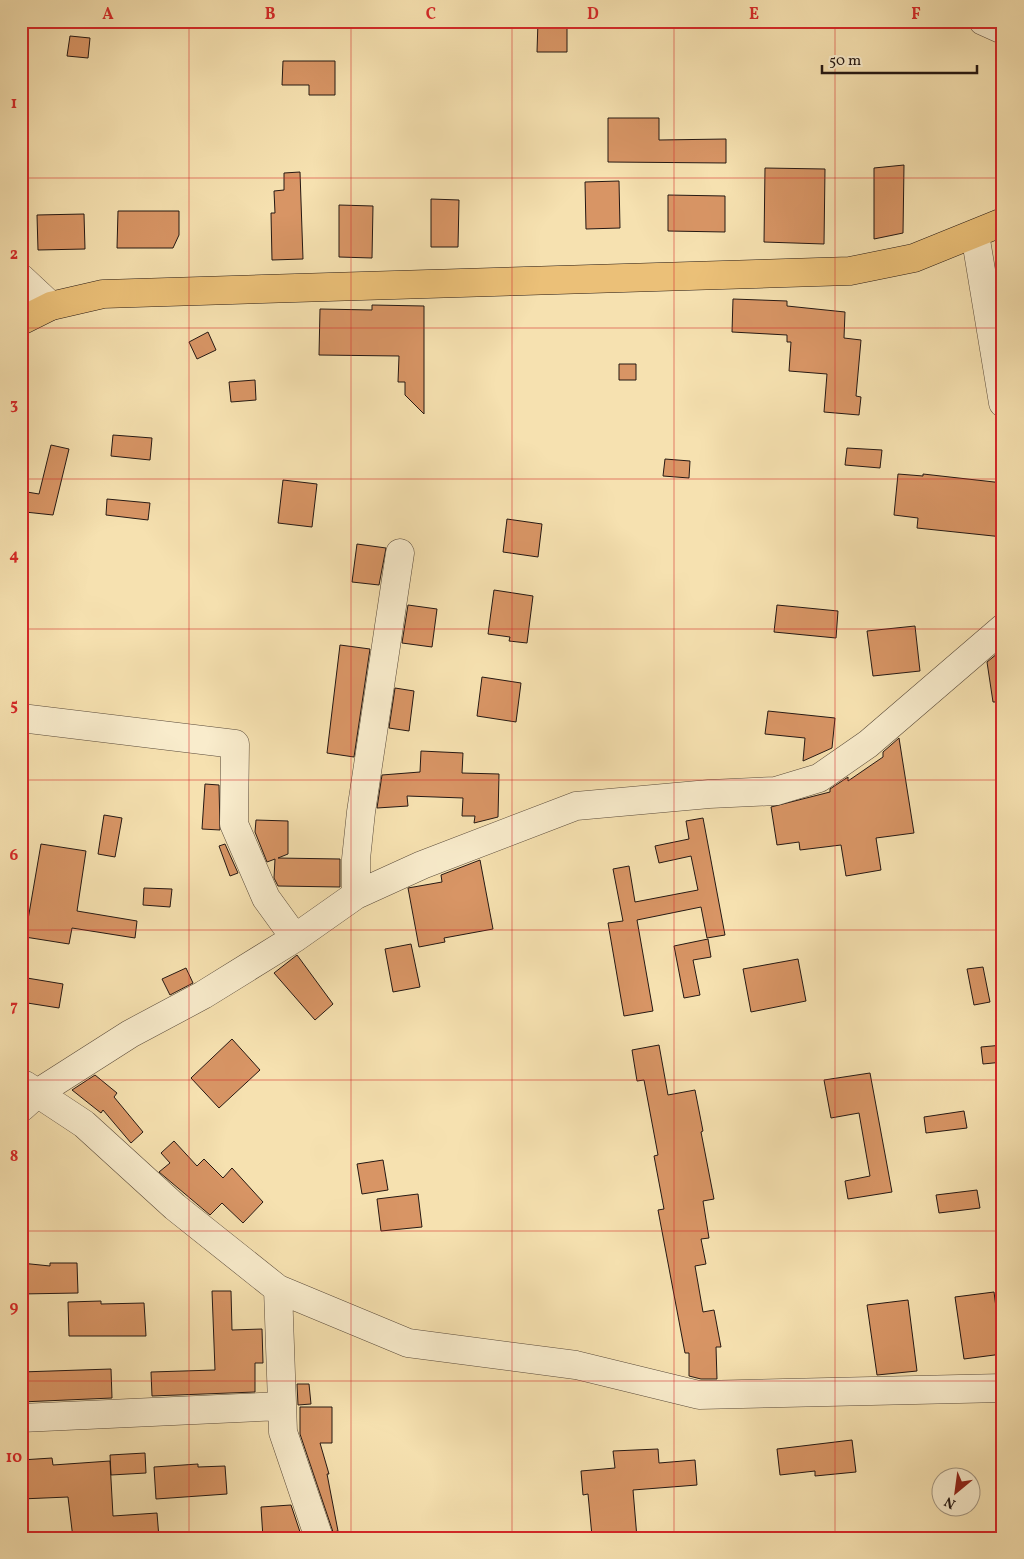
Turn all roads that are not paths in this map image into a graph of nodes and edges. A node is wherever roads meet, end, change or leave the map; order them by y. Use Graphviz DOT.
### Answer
graph roads {
  1 [pos="983,21"];
  2 [pos="1003,30"];
  3 [pos="1003,222"];
  4 [pos="975,234"];
  5 [pos="21,278"];
  6 [pos="51,306"];
  7 [pos="21,321"];
  8 [pos="1003,403"];
  9 [pos="400,553"];
  10 [pos="1003,628"];
  11 [pos="21,718"];
  12 [pos="356,895"];
  13 [pos="295,938"];
  14 [pos="27,1094"];
  15 [pos="278,1289"];
  16 [pos="1003,1388"];
  17 [pos="281,1406"];
  18 [pos="21,1418"];
  19 [pos="319,1538"];
  1 -- 2 [label="street"];
  3 -- 4 [label="main road"];
  4 -- 6 [label="main road"];
  4 -- 8 [label="street"];
  5 -- 6 [label="street"];
  6 -- 7 [label="main road"];
  9 -- 12 [label="street"];
  10 -- 12 [label="street"];
  11 -- 13 [label="street"];
  12 -- 13 [label="street"];
  13 -- 14 [label="street"];
  14 -- 15 [label="street"];
  15 -- 16 [label="street"];
  15 -- 17 [label="street"];
  17 -- 18 [label="street"];
  17 -- 19 [label="street"];
}
